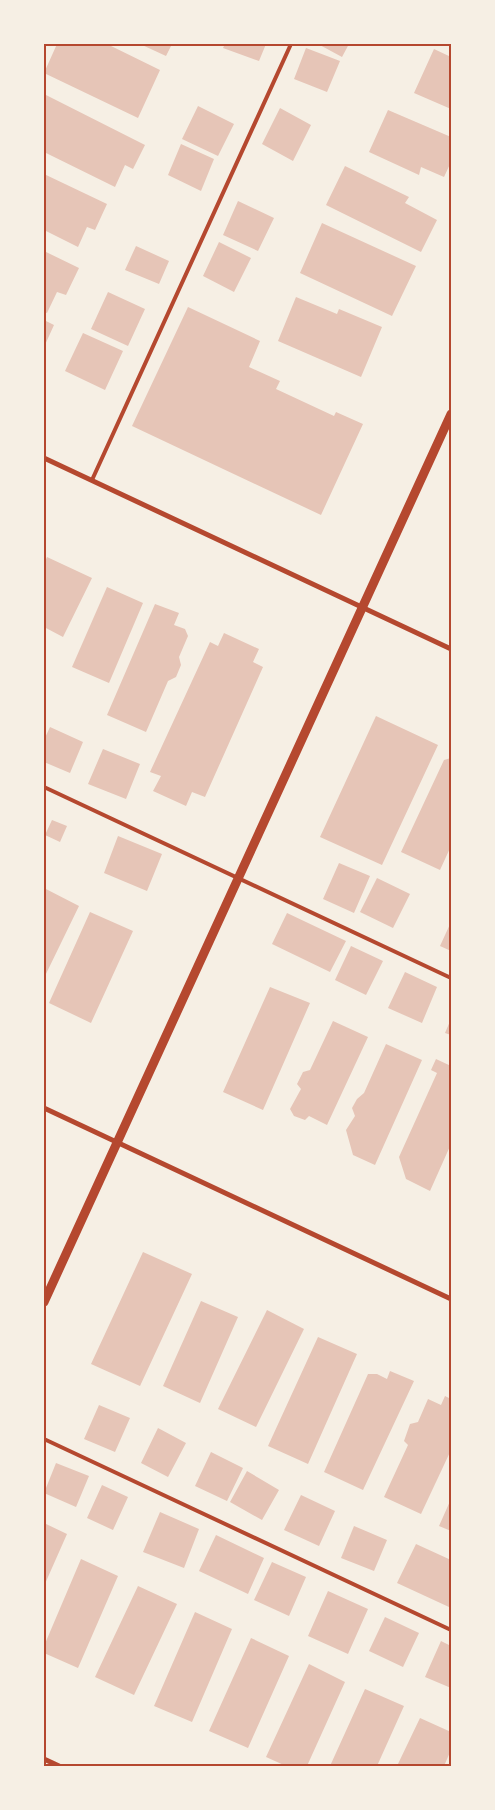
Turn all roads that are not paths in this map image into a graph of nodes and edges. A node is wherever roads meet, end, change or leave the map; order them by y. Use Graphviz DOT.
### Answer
graph roads {
  1 [pos="291,44"];
  2 [pos="451,414"];
  3 [pos="44,458"];
  4 [pos="92,480"];
  5 [pos="362,607"];
  6 [pos="451,649"];
  7 [pos="44,787"];
  8 [pos="238,878"];
  9 [pos="451,978"];
  10 [pos="44,1108"];
  11 [pos="117,1143"];
  12 [pos="451,1299"];
  13 [pos="44,1302"];
  14 [pos="44,1439"];
  15 [pos="451,1630"];
  16 [pos="44,1759"];
  17 [pos="59,1766"];
  1 -- 4 [label="lane"];
  2 -- 5 [label="street"];
  3 -- 4 [label="street"];
  4 -- 5 [label="street"];
  5 -- 6 [label="street"];
  5 -- 8 [label="street"];
  7 -- 8 [label="lane"];
  8 -- 9 [label="lane"];
  8 -- 11 [label="street"];
  10 -- 11 [label="street"];
  11 -- 12 [label="street"];
  11 -- 13 [label="street"];
  14 -- 15 [label="lane"];
  16 -- 17 [label="street"];
}
